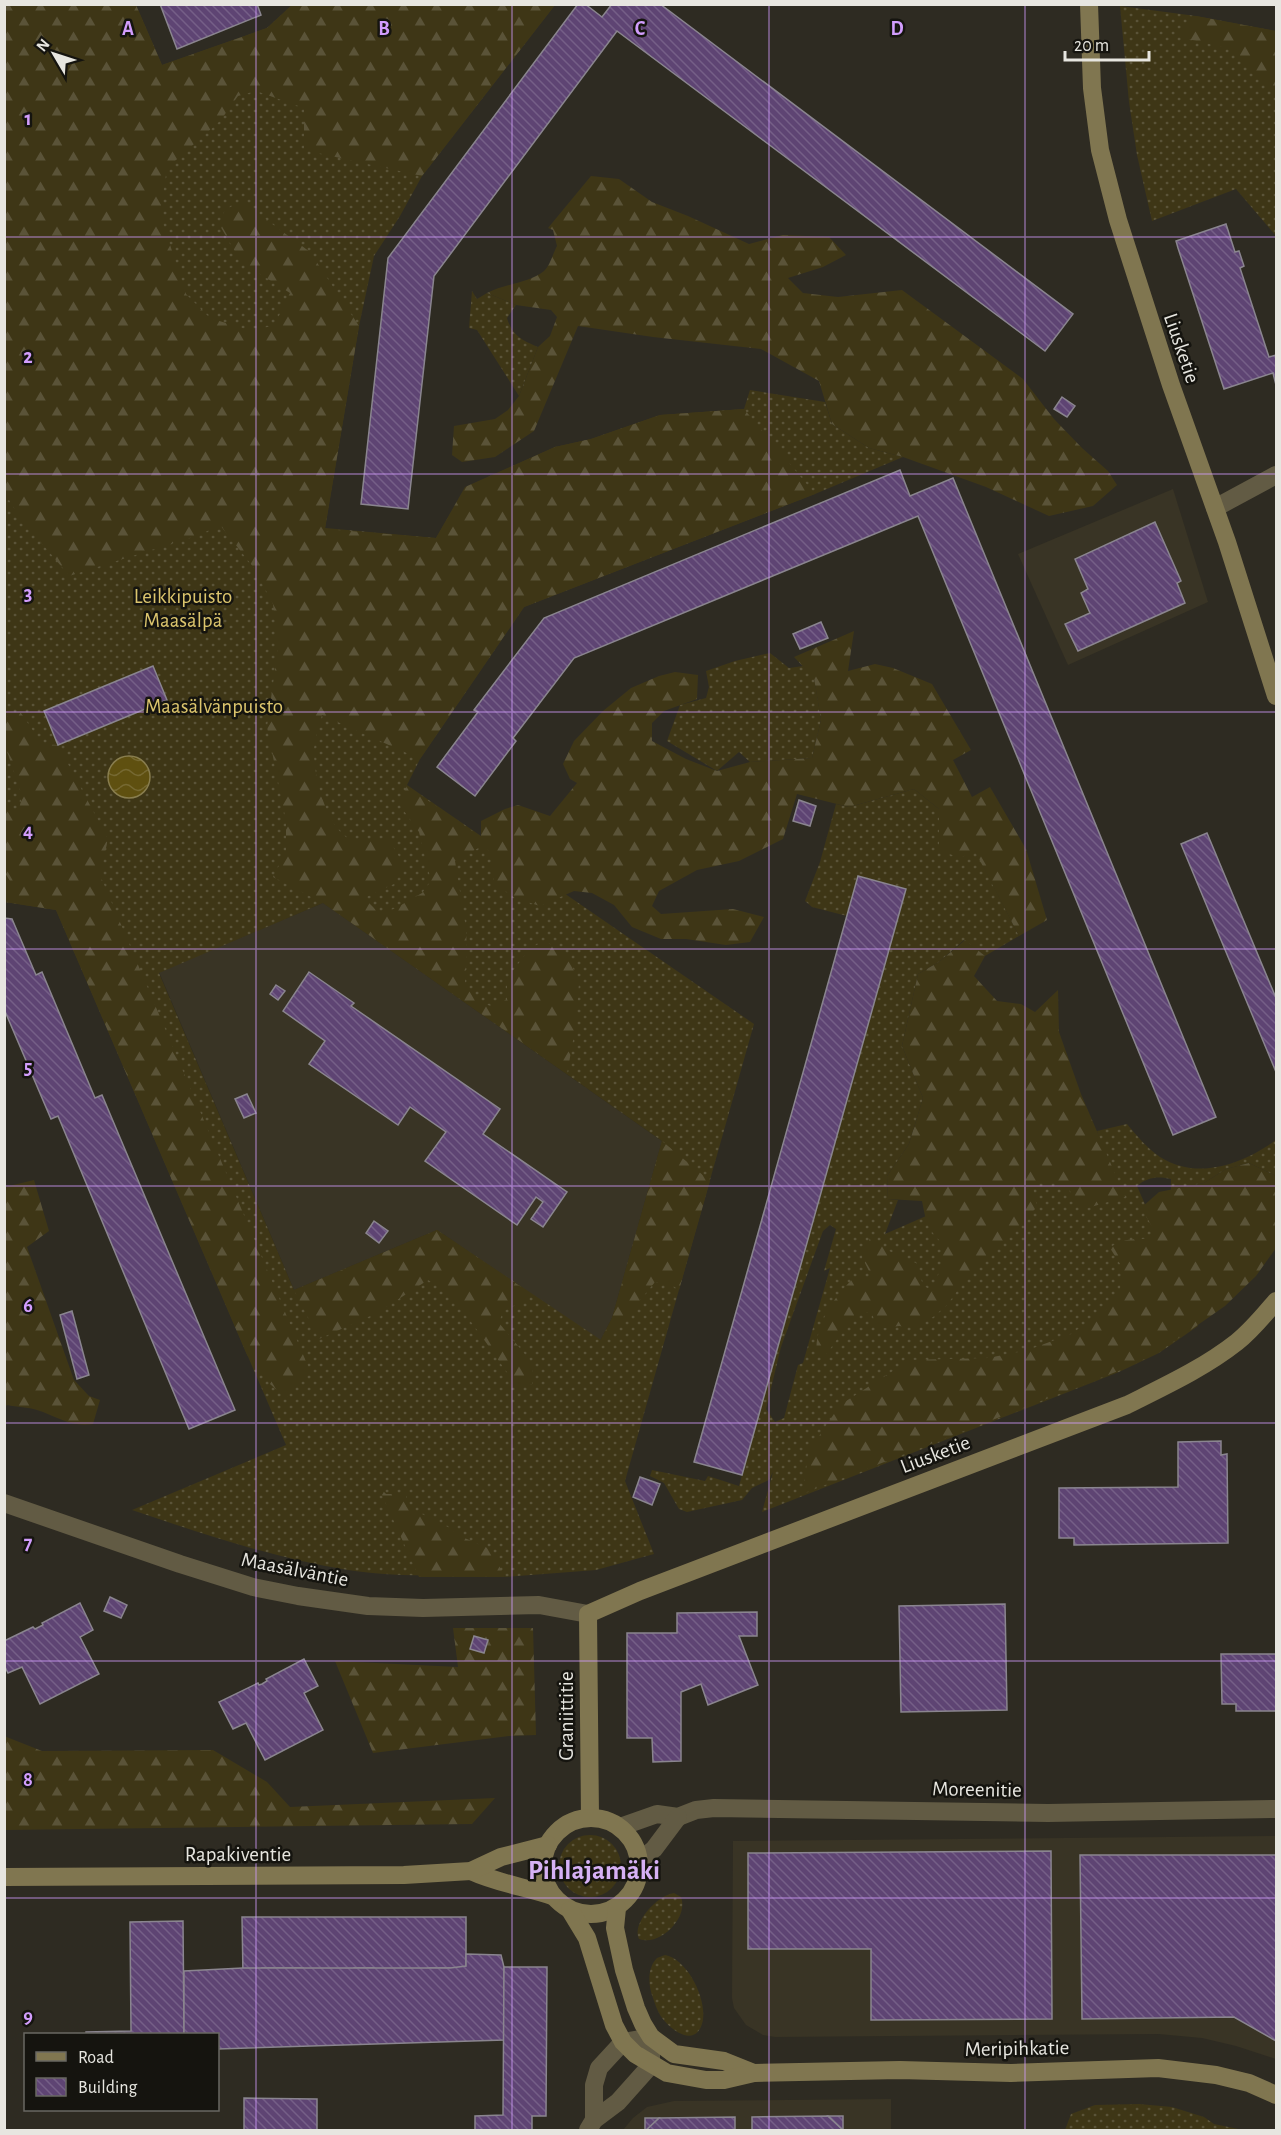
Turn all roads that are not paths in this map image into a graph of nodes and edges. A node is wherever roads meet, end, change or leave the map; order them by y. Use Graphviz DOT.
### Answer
graph roads {
  1 [pos="1089,4"];
  2 [pos="1276,475"];
  3 [pos="1215,508"];
  4 [pos="1276,696"];
  5 [pos="1276,1301"];
  6 [pos="4,1503"];
  7 [pos="588,1614"];
  8 [pos="1276,1809"];
  9 [pos="590,1817"];
  10 [pos="678,1817"];
  11 [pos="620,1827"];
  12 [pos="548,1845"];
  13 [pos="640,1860"];
  14 [pos="471,1871"];
  15 [pos="4,1877"];
  16 [pos="552,1896"];
  17 [pos="616,1908"];
  18 [pos="570,1911"];
  19 [pos="651,2037"];
  20 [pos="623,2042"];
  21 [pos="651,2065"];
  22 [pos="754,2073"];
  23 [pos="1276,2095"];
  24 [pos="591,2125"];
  1 -- 3 [label="main road, Liusketie"];
  2 -- 3 [label="street"];
  3 -- 4 [label="main road, Liusketie"];
  5 -- 7 [label="main road, Liusketie"];
  6 -- 7 [label="street, Maasälväntie"];
  7 -- 9 [label="main road, Graniittitie"];
  8 -- 10 [label="street, Moreenitie"];
  9 -- 11 [label="main road"];
  9 -- 12 [label="main road"];
  10 -- 11 [label="street, Moreenitie"];
  10 -- 13 [label="street"];
  11 -- 13 [label="main road"];
  12 -- 14 [label="main road, Rapakiventie"];
  12 -- 16 [label="main road"];
  13 -- 17 [label="main road"];
  14 -- 15 [label="main road, Rapakiventie"];
  14 -- 16 [label="main road, Rapakiventie"];
  16 -- 18 [label="main road"];
  17 -- 18 [label="main road"];
  17 -- 19 [label="main road"];
  18 -- 20 [label="main road"];
  19 -- 20 [label="street"];
  19 -- 21 [label="street"];
  19 -- 22 [label="main road, Meripihkatie"];
  20 -- 21 [label="main road, Meripihkatie"];
  20 -- 24 [label="street"];
  21 -- 22 [label="main road, Meripihkatie"];
  21 -- 24 [label="street"];
  22 -- 23 [label="main road, Meripihkatie"];
}
